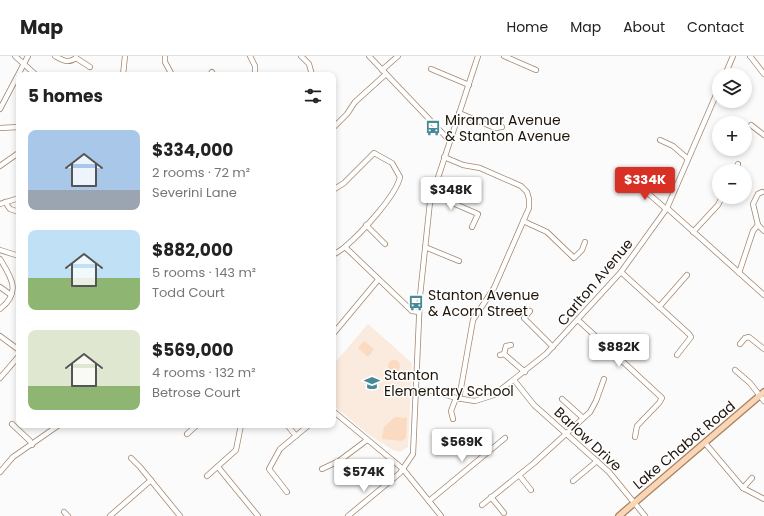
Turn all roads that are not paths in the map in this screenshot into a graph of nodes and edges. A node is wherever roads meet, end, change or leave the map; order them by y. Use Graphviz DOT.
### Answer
graph roads {
  1 [pos="15,56"];
  2 [pos="28,56"];
  3 [pos="54,56"];
  4 [pos="125,56"];
  5 [pos="166,56"];
  6 [pos="250,56"];
  7 [pos="301,56"];
  8 [pos="369,56"];
  9 [pos="398,56"];
  10 [pos="478,56"];
  11 [pos="504,56"];
  12 [pos="733,56"];
  13 [pos="750,56"];
  14 [pos="76,57"];
  15 [pos="23,64"];
  16 [pos="90,66"];
  17 [pos="728,68"];
  18 [pos="431,69"];
  19 [pos="536,70"];
  20 [pos="19,72"];
  21 [pos="32,72"];
  22 [pos="123,72"];
  23 [pos="169,72"];
  24 [pos="255,72"];
  25 [pos="311,72"];
  26 [pos="384,72"];
  27 [pos="764,74"];
  28 [pos="16,77"];
  29 [pos="469,85"];
  30 [pos="712,104"];
  31 [pos="0,108"];
  32 [pos="459,113"];
  33 [pos="336,125"];
  34 [pos="752,125"];
  35 [pos="16,127"];
  36 [pos="502,127"];
  37 [pos="0,128"];
  38 [pos="764,135"];
  39 [pos="449,140"];
  40 [pos="660,140"];
  41 [pos="16,155"];
  42 [pos="444,157"];
  43 [pos="688,159"];
  44 [pos="0,166"];
  45 [pos="634,181"];
  46 [pos="336,188"];
  47 [pos="762,192"];
  48 [pos="432,194"];
  49 [pos="16,199"];
  50 [pos="3,203"];
  51 [pos="718,204"];
  52 [pos="667,209"];
  53 [pos="16,211"];
  54 [pos="523,221"];
  55 [pos="366,225"];
  56 [pos="758,225"];
  57 [pos="472,227"];
  58 [pos="764,230"];
  59 [pos="693,232"];
  60 [pos="585,242"];
  61 [pos="384,244"];
  62 [pos="345,247"];
  63 [pos="425,247"];
  64 [pos="0,250"];
  65 [pos="336,253"];
  66 [pos="16,255"];
  67 [pos="0,259"];
  68 [pos="459,261"];
  69 [pos="621,272"];
  70 [pos="739,273"];
  71 [pos="687,275"];
  72 [pos="378,280"];
  73 [pos="0,287"];
  74 [pos="11,295"];
  75 [pos="764,295"];
  76 [pos="659,307"];
  77 [pos="0,309"];
  78 [pos="530,310"];
  79 [pos="419,312"];
  80 [pos="578,320"];
  81 [pos="336,330"];
  82 [pos="0,336"];
  83 [pos="740,344"];
  84 [pos="511,345"];
  85 [pos="553,347"];
  86 [pos="16,348"];
  87 [pos="764,349"];
  88 [pos="677,355"];
  89 [pos="16,359"];
  90 [pos="735,370"];
  91 [pos="525,372"];
  92 [pos="0,378"];
  93 [pos="604,379"];
  94 [pos="514,380"];
  95 [pos="416,390"];
  96 [pos="762,394"];
  97 [pos="562,398"];
  98 [pos="457,399"];
  99 [pos="764,401"];
  100 [pos="336,414"];
  101 [pos="583,418"];
  102 [pos="453,419"];
  103 [pos="12,424"];
  104 [pos="16,428"];
  105 [pos="16,428"];
  106 [pos="55,428"];
  107 [pos="194,428"];
  108 [pos="240,428"];
  109 [pos="290,428"];
  110 [pos="305,428"];
  111 [pos="566,433"];
  112 [pos="187,434"];
  113 [pos="296,436"];
  114 [pos="635,437"];
  115 [pos="505,438"];
  116 [pos="367,440"];
  117 [pos="705,443"];
  118 [pos="32,445"];
  119 [pos="131,458"];
  120 [pos="597,461"];
  121 [pos="218,467"];
  122 [pos="322,469"];
  123 [pos="403,470"];
  124 [pos="0,471"];
  125 [pos="519,474"];
  126 [pos="207,476"];
  127 [pos="752,478"];
  128 [pos="151,480"];
  129 [pos="573,481"];
  130 [pos="743,488"];
  131 [pos="531,490"];
  132 [pos="287,492"];
  133 [pos="491,497"];
  134 [pos="764,499"];
  135 [pos="428,500"];
  136 [pos="634,503"];
  137 [pos="482,505"];
  138 [pos="504,513"];
  139 [pos="110,516"];
  140 [pos="180,516"];
  141 [pos="258,516"];
  142 [pos="348,516"];
  143 [pos="441,516"];
  144 [pos="619,516"];
  145 [pos="645,516"];
  1 -- 15 [label="street"];
  2 -- 15 [label="street"];
  3 -- 14 [label="street"];
  4 -- 22 [label="street"];
  5 -- 23 [label="street"];
  6 -- 24 [label="street"];
  7 -- 25 [label="street"];
  8 -- 26 [label="street"];
  9 -- 26 [label="street"];
  10 -- 29 [label="street"];
  11 -- 19 [label="street"];
  12 -- 17 [label="street"];
  13 -- 27 [label="street"];
  14 -- 16 [label="street"];
  15 -- 20 [label="street"];
  15 -- 21 [label="street"];
  18 -- 29 [label="street"];
  26 -- 33 [label="street"];
  26 -- 39 [label="street"];
  28 -- 31 [label="street"];
  29 -- 32 [label="street"];
  30 -- 43 [label="street, Carlton Avenue"];
  32 -- 36 [label="street"];
  32 -- 39 [label="street"];
  34 -- 38 [label="street"];
  35 -- 37 [label="street"];
  39 -- 42 [label="street"];
  40 -- 43 [label="street"];
  41 -- 44 [label="street"];
  42 -- 48 [label="street"];
  42 -- 54 [label="street"];
  43 -- 52 [label="street, Carlton Avenue"];
  45 -- 52 [label="street"];
  46 -- 55 [label="street"];
  47 -- 56 [label="street"];
  48 -- 57 [label="street"];
  48 -- 63 [label="street"];
  49 -- 50 [label="street"];
  50 -- 53 [label="street"];
  51 -- 59 [label="street"];
  52 -- 59 [label="street"];
  52 -- 69 [label="street, Carlton Avenue"];
  54 -- 60 [label="street"];
  54 -- 98 [label="street"];
  55 -- 61 [label="street"];
  55 -- 62 [label="street"];
  56 -- 58 [label="street"];
  56 -- 70 [label="street"];
  59 -- 70 [label="street"];
  62 -- 65 [label="street"];
  62 -- 72 [label="street"];
  63 -- 68 [label="street"];
  63 -- 79 [label="street"];
  64 -- 66 [label="street"];
  67 -- 74 [label="street"];
  69 -- 76 [label="street"];
  69 -- 80 [label="street, Carlton Avenue"];
  70 -- 75 [label="street"];
  71 -- 76 [label="street"];
  72 -- 79 [label="street"];
  72 -- 81 [label="street"];
  73 -- 74 [label="street"];
  74 -- 77 [label="street"];
  76 -- 88 [label="street"];
  78 -- 85 [label="street"];
  79 -- 95 [label="street"];
  80 -- 85 [label="street, Carlton Avenue"];
  80 -- 114 [label="street"];
  82 -- 86 [label="street"];
  83 -- 87 [label="street"];
  84 -- 91 [label="street"];
  85 -- 91 [label="street, Carlton Avenue"];
  89 -- 92 [label="street"];
  90 -- 96 [label="street"];
  91 -- 94 [label="street, Carlton Avenue"];
  93 -- 101 [label="street"];
  94 -- 98 [label="street, Carlton Avenue"];
  94 -- 111 [label="street, Barlow Drive"];
  95 -- 98 [label="street, Carlton Avenue"];
  95 -- 123 [label="street"];
  96 -- 99 [label="street"];
  96 -- 117 [label="main road, Lake Chabot Road"];
  97 -- 101 [label="street"];
  98 -- 102 [label="street"];
  100 -- 116 [label="street"];
  101 -- 111 [label="street"];
  103 -- 105 [label="street"];
  104 -- 118 [label="street"];
  106 -- 118 [label="street"];
  107 -- 112 [label="street"];
  108 -- 121 [label="street"];
  109 -- 113 [label="street"];
  110 -- 113 [label="street"];
  111 -- 120 [label="street, Barlow Drive"];
  111 -- 125 [label="street"];
  113 -- 132 [label="street"];
  115 -- 135 [label="street"];
  116 -- 122 [label="street"];
  116 -- 123 [label="street"];
  117 -- 130 [label="street"];
  117 -- 136 [label="main road, Lake Chabot Road"];
  118 -- 124 [label="street"];
  119 -- 128 [label="street"];
  120 -- 129 [label="street"];
  120 -- 136 [label="street, Barlow Drive"];
  121 -- 126 [label="street"];
  121 -- 141 [label="street"];
  123 -- 135 [label="street"];
  123 -- 142 [label="street"];
  125 -- 131 [label="street"];
  125 -- 133 [label="street"];
  127 -- 130 [label="street"];
  128 -- 139 [label="street"];
  128 -- 140 [label="street"];
  130 -- 134 [label="street"];
  133 -- 137 [label="street"];
  133 -- 138 [label="street"];
  135 -- 143 [label="street"];
  136 -- 144 [label="main road, Lake Chabot Road"];
  136 -- 145 [label="street, Barlow Drive"];
}
